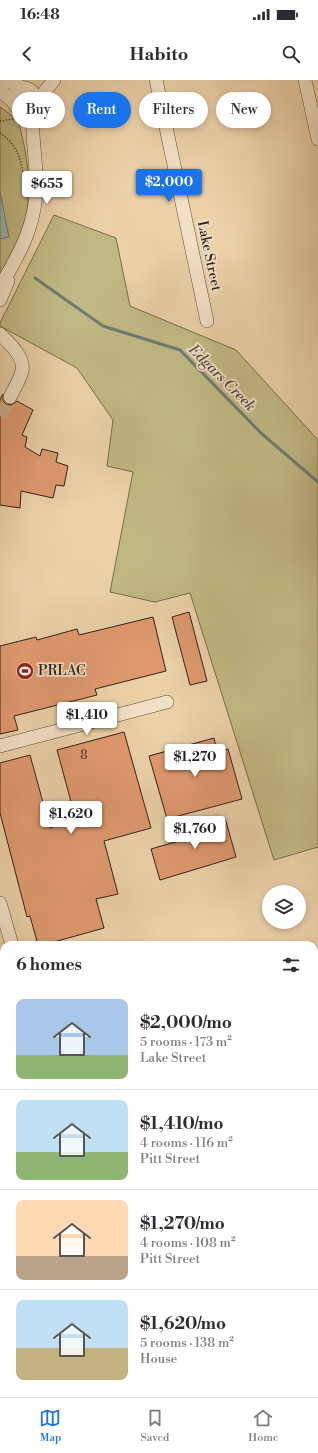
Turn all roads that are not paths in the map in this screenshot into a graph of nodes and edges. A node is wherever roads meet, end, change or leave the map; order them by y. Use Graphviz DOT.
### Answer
graph roads {
  1 [pos="4,80"];
  2 [pos="46,80"];
  3 [pos="54,80"];
  4 [pos="156,80"];
  5 [pos="305,80"];
  6 [pos="26,88"];
  7 [pos="0,91"];
  8 [pos="16,92"];
  9 [pos="32,92"];
  10 [pos="44,92"];
  11 [pos="12,106"];
  12 [pos="22,128"];
  13 [pos="32,128"];
  14 [pos="318,139"];
  15 [pos="34,158"];
  16 [pos="17,259"];
  17 [pos="0,287"];
  18 [pos="0,300"];
  19 [pos="207,321"];
  20 [pos="0,334"];
  21 [pos="0,344"];
  22 [pos="19,356"];
  23 [pos="10,397"];
  24 [pos="167,702"];
  25 [pos="0,746"];
  26 [pos="0,903"];
  27 [pos="11,941"];
  1 -- 6 [label="street"];
  2 -- 6 [label="street"];
  3 -- 10 [label="street"];
  4 -- 19 [label="street, Lake Street"];
  5 -- 14 [label="street"];
  6 -- 8 [label="street"];
  6 -- 9 [label="street"];
  7 -- 11 [label="street"];
  12 -- 15 [label="street"];
  13 -- 15 [label="street"];
  15 -- 16 [label="street"];
  16 -- 17 [label="street"];
  16 -- 18 [label="street"];
  20 -- 22 [label="street"];
  21 -- 22 [label="street"];
  22 -- 23 [label="street"];
  24 -- 25 [label="street"];
  26 -- 27 [label="street"];
}
